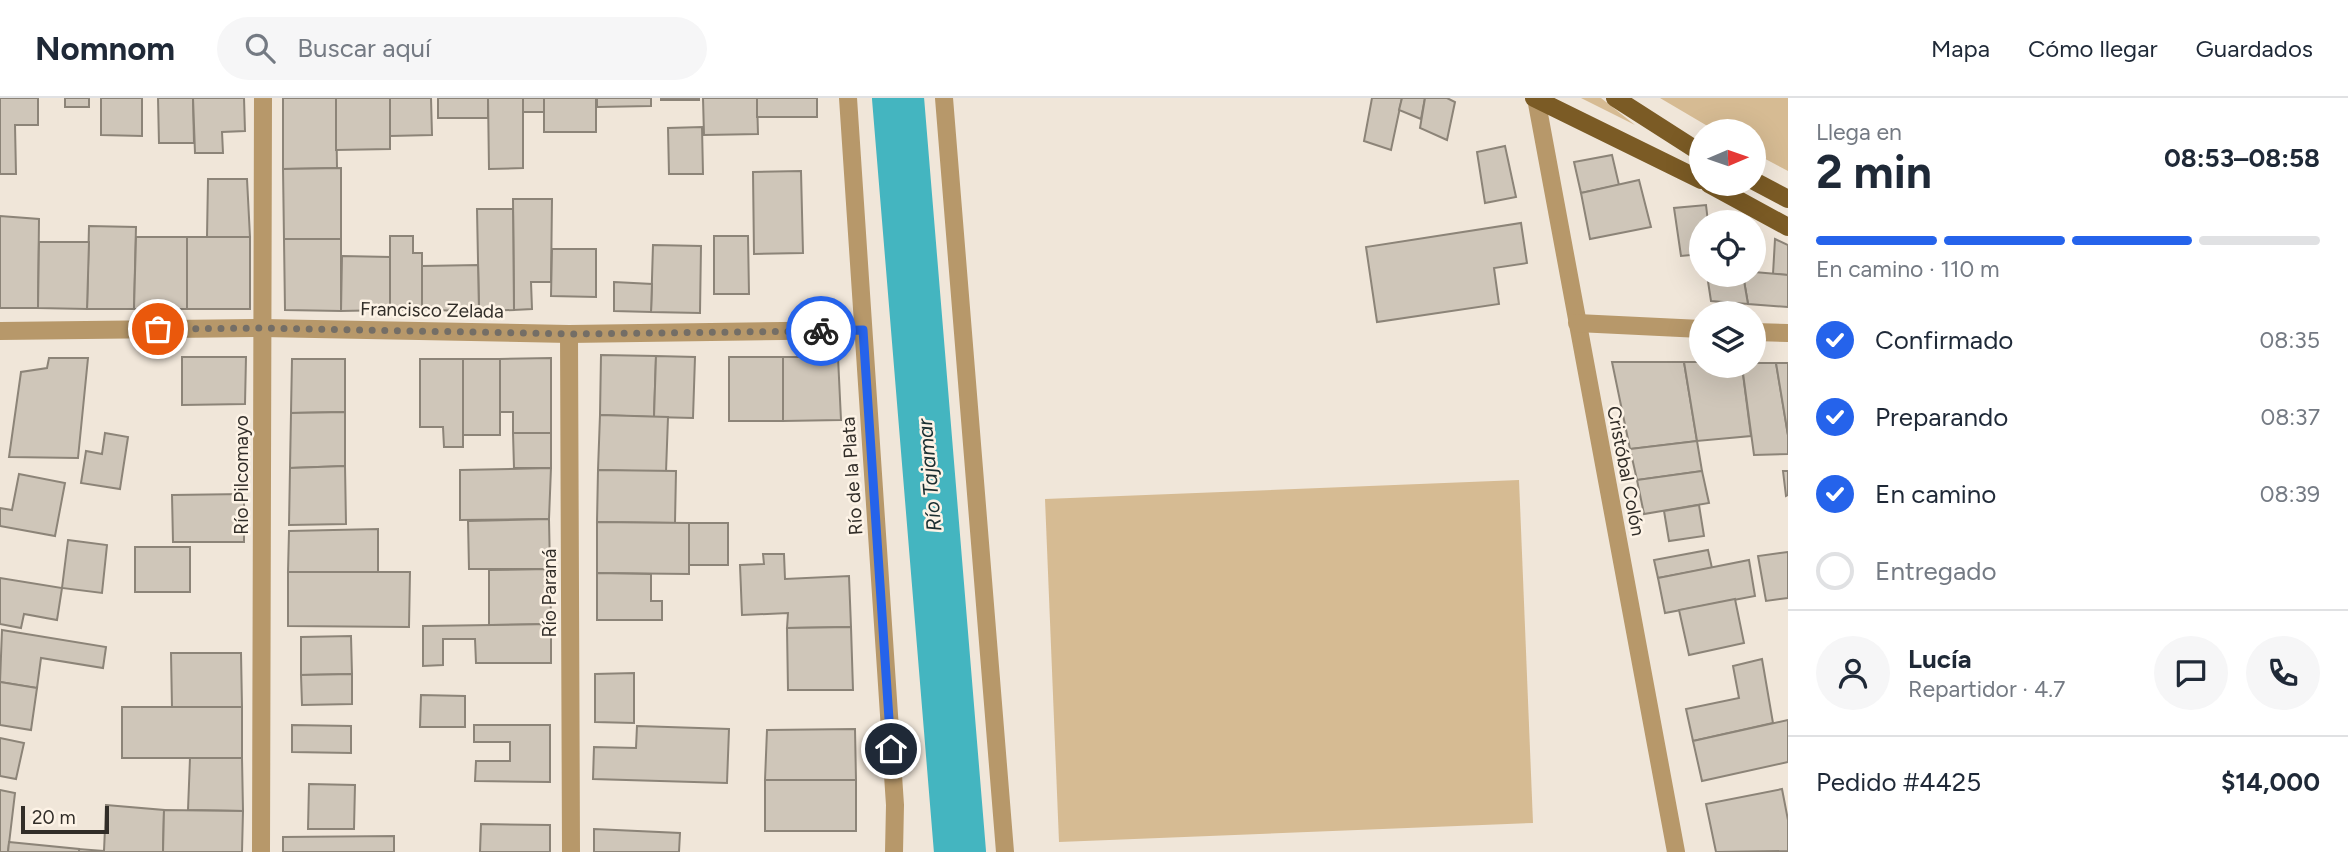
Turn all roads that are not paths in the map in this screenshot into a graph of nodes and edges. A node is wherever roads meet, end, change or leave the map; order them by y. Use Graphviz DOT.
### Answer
graph roads {
  1 [pos="263,98"];
  2 [pos="848,98"];
  3 [pos="944,98"];
  4 [pos="1535,98"];
  5 [pos="1615,98"];
  6 [pos="1689,145"];
  7 [pos="1689,174"];
  8 [pos="1766,187"];
  9 [pos="1731,196"];
  10 [pos="1788,199"];
  11 [pos="1788,227"];
  12 [pos="1577,323"];
  13 [pos="263,328"];
  14 [pos="1689,328"];
  15 [pos="863,330"];
  16 [pos="0,331"];
  17 [pos="1766,332"];
  18 [pos="1788,333"];
  19 [pos="569,334"];
  20 [pos="261,852"];
  21 [pos="571,852"];
  22 [pos="894,852"];
  23 [pos="1005,852"];
  24 [pos="1676,852"];
  1 -- 13 [label="street, Río Pilcomayo"];
  2 -- 15 [label="street, Río de la Plata"];
  3 -- 23 [label="street"];
  4 -- 7 [label="main road"];
  4 -- 12 [label="street, Cristóbal Colón"];
  5 -- 6 [label="main road"];
  8 -- 10 [label="main road"];
  9 -- 11 [label="main road"];
  12 -- 14 [label="street"];
  12 -- 24 [label="street, Cristóbal Colón"];
  13 -- 16 [label="street, Francisco Zelada"];
  13 -- 19 [label="street, Francisco Zelada"];
  13 -- 20 [label="street, Río Pilcomayo"];
  15 -- 19 [label="street, Francisco Zelada"];
  15 -- 22 [label="street, Río de la Plata"];
  17 -- 18 [label="street"];
  19 -- 21 [label="street, Río Paraná"];
}
